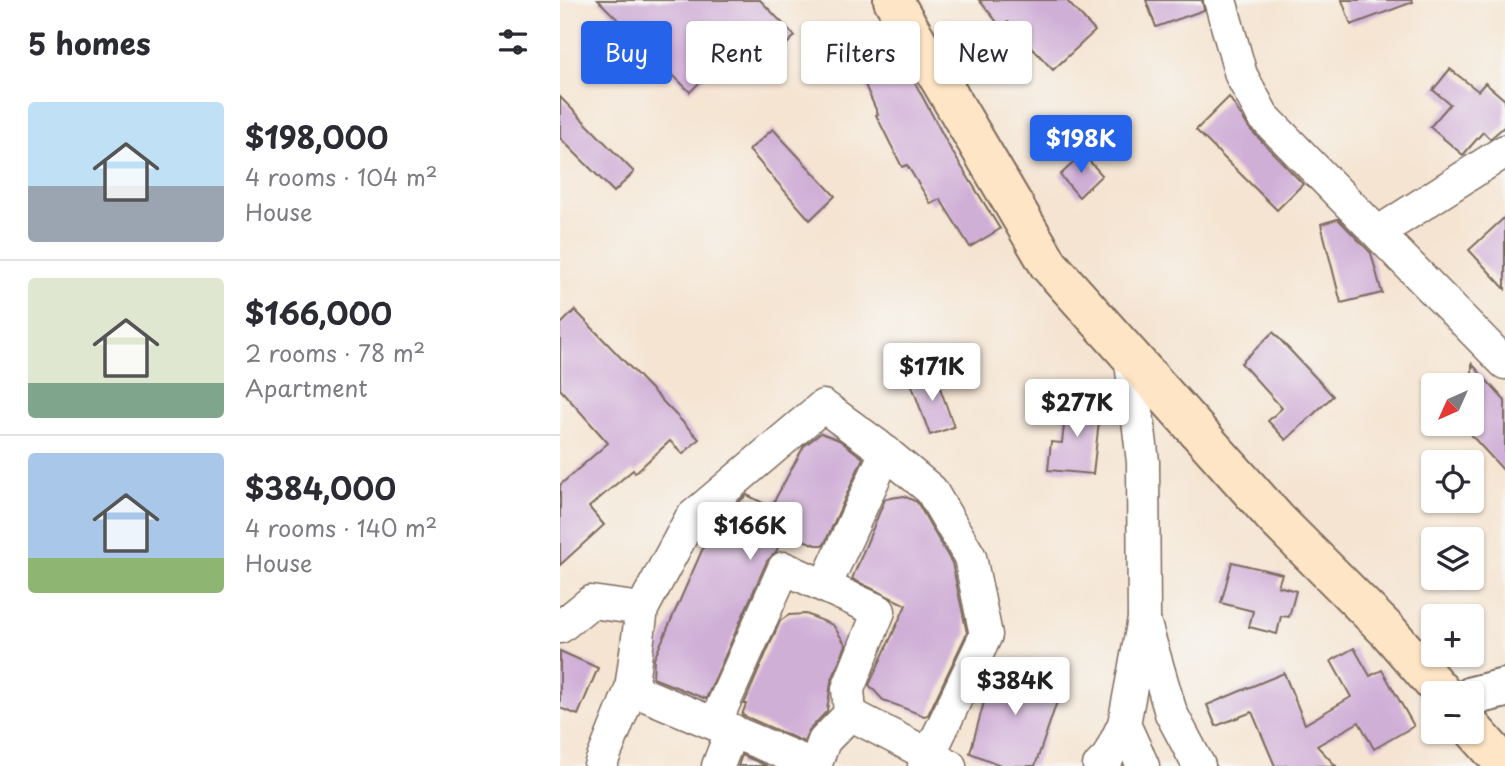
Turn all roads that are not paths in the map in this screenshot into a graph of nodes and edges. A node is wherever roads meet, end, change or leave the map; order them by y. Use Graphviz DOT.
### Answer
graph roads {
  1 [pos="893,0"];
  2 [pos="1220,0"];
  3 [pos="1505,151"];
  4 [pos="1379,232"];
  5 [pos="1129,354"];
  6 [pos="1505,363"];
  7 [pos="886,452"];
  8 [pos="825,586"];
  9 [pos="642,609"];
  10 [pos="1144,619"];
  11 [pos="560,627"];
  12 [pos="1431,681"];
  13 [pos="1505,688"];
  14 [pos="631,690"];
  15 [pos="1484,693"];
  16 [pos="850,714"];
  17 [pos="1124,724"];
  18 [pos="724,727"];
  19 [pos="1484,741"];
  20 [pos="934,762"];
  21 [pos="1505,765"];
  22 [pos="600,766"];
  23 [pos="718,766"];
  24 [pos="815,766"];
  25 [pos="1099,766"];
  26 [pos="1143,766"];
  27 [pos="1199,766"];
  1 -- 5 [label="main road"];
  2 -- 4 [label="street"];
  3 -- 4 [label="street"];
  4 -- 6 [label="street"];
  5 -- 10 [label="street"];
  5 -- 12 [label="main road"];
  7 -- 8 [label="street"];
  7 -- 9 [label="street"];
  7 -- 20 [label="street"];
  8 -- 16 [label="street"];
  8 -- 18 [label="street"];
  9 -- 11 [label="street"];
  9 -- 14 [label="street"];
  10 -- 17 [label="street"];
  10 -- 27 [label="street"];
  13 -- 15 [label="street"];
  14 -- 18 [label="street"];
  14 -- 22 [label="street"];
  16 -- 20 [label="street"];
  16 -- 24 [label="street"];
  17 -- 25 [label="street"];
  17 -- 26 [label="street"];
  18 -- 23 [label="street"];
  18 -- 24 [label="street"];
  19 -- 21 [label="main road"];
}
